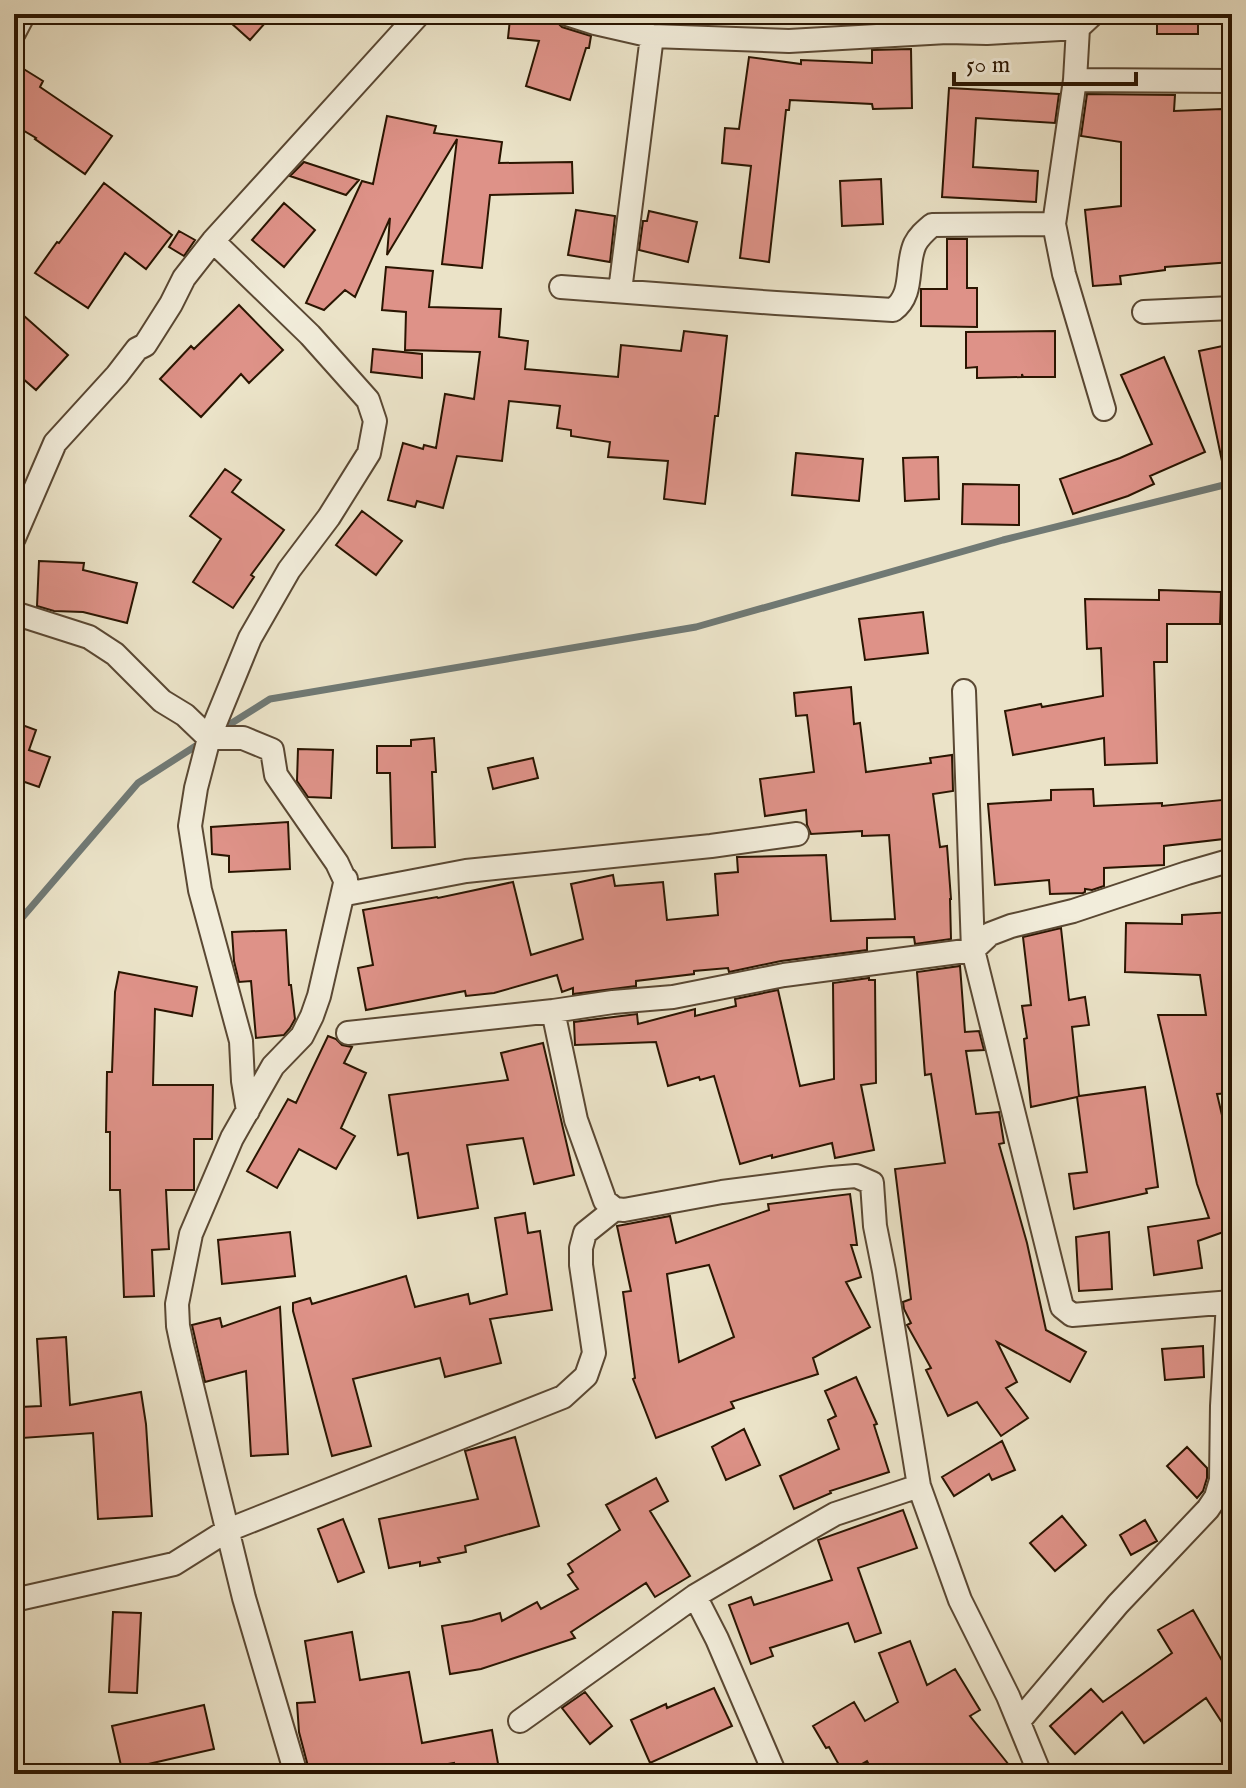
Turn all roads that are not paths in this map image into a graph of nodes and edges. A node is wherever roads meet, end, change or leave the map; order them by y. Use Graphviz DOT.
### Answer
graph roads {
  1 [pos="24,14"];
  2 [pos="419,14"];
  3 [pos="567,14"];
  4 [pos="1086,21"];
  5 [pos="14,33"];
  6 [pos="652,36"];
  7 [pos="1075,80"];
  8 [pos="1232,81"];
  9 [pos="1054,224"];
  10 [pos="213,241"];
  11 [pos="561,287"];
  12 [pos="620,291"];
  13 [pos="1232,308"];
  14 [pos="1144,312"];
  15 [pos="1104,409"];
  16 [pos="14,538"];
  17 [pos="15,615"];
  18 [pos="964,691"];
  19 [pos="209,738"];
  20 [pos="797,834"];
  21 [pos="1232,860"];
  22 [pos="346,879"];
  23 [pos="973,950"];
  24 [pos="553,1011"];
  25 [pos="348,1033"];
  26 [pos="248,1111"];
  27 [pos="615,1209"];
  28 [pos="1230,1302"];
  29 [pos="919,1486"];
  30 [pos="228,1530"];
  31 [pos="695,1596"];
  32 [pos="14,1600"];
  33 [pos="520,1721"];
  34 [pos="1019,1721"];
  35 [pos="296,1774"];
  36 [pos="775,1774"];
  37 [pos="1040,1774"];
  1 -- 5 [label="street"];
  2 -- 10 [label="street"];
  3 -- 6 [label="street"];
  4 -- 6 [label="street"];
  4 -- 7 [label="street"];
  6 -- 12 [label="street"];
  7 -- 8 [label="street"];
  7 -- 9 [label="street"];
  9 -- 12 [label="street"];
  9 -- 15 [label="street"];
  10 -- 16 [label="street"];
  10 -- 19 [label="street"];
  11 -- 12 [label="street"];
  13 -- 14 [label="street"];
  17 -- 19 [label="street"];
  18 -- 23 [label="street"];
  19 -- 22 [label="street"];
  19 -- 26 [label="street"];
  20 -- 22 [label="street"];
  21 -- 23 [label="street"];
  22 -- 26 [label="street"];
  23 -- 24 [label="street"];
  23 -- 28 [label="street"];
  24 -- 25 [label="street"];
  24 -- 27 [label="street"];
  26 -- 30 [label="street"];
  27 -- 29 [label="street"];
  27 -- 30 [label="street"];
  28 -- 34 [label="street"];
  29 -- 31 [label="street"];
  29 -- 34 [label="street"];
  30 -- 32 [label="street"];
  30 -- 35 [label="street"];
  31 -- 33 [label="street"];
  31 -- 36 [label="street"];
  34 -- 37 [label="street"];
}
